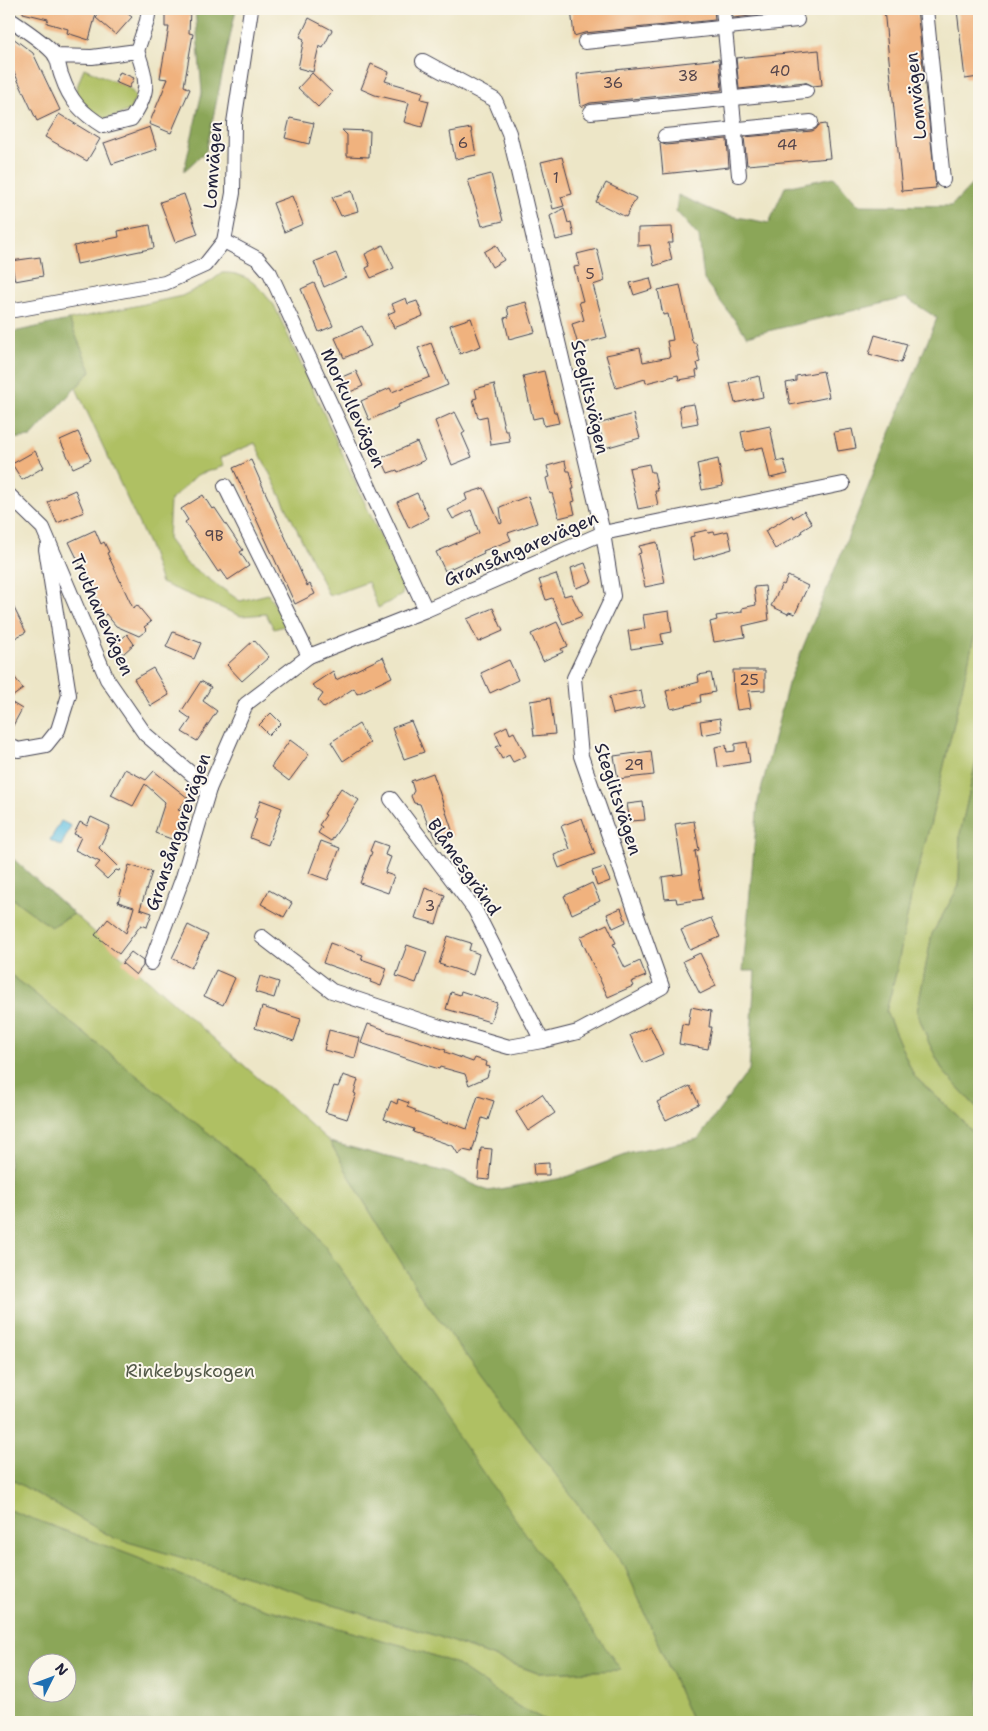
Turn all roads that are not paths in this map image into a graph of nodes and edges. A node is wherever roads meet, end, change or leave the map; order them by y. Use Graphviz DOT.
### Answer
graph roads {
  1 [pos="149,9"];
  2 [pos="250,9"];
  3 [pos="723,9"];
  4 [pos="926,9"];
  5 [pos="9,20"];
  6 [pos="797,20"];
  7 [pos="725,26"];
  8 [pos="585,42"];
  9 [pos="137,51"];
  10 [pos="56,56"];
  11 [pos="423,61"];
  12 [pos="806,91"];
  13 [pos="731,98"];
  14 [pos="591,112"];
  15 [pos="811,122"];
  16 [pos="734,129"];
  17 [pos="666,136"];
  18 [pos="739,175"];
  19 [pos="944,180"];
  20 [pos="224,241"];
  21 [pos="9,311"];
  22 [pos="844,484"];
  23 [pos="225,486"];
  24 [pos="9,495"];
  25 [pos="42,528"];
  26 [pos="603,533"];
  27 [pos="426,610"];
  28 [pos="309,656"];
  29 [pos="9,744"];
  30 [pos="209,789"];
  31 [pos="390,799"];
  32 [pos="262,937"];
  33 [pos="151,963"];
  34 [pos="542,1041"];
  1 -- 9 [label="street"];
  2 -- 20 [label="street, Lomvägen"];
  3 -- 7 [label="street"];
  4 -- 19 [label="street, Lomvägen"];
  5 -- 10 [label="street"];
  6 -- 7 [label="street"];
  7 -- 8 [label="street"];
  7 -- 13 [label="street"];
  9 -- 10 [label="street"];
  9 -- 10 [label="street"];
  11 -- 26 [label="street, Steglitsvägen"];
  12 -- 13 [label="street"];
  13 -- 14 [label="street"];
  13 -- 16 [label="street"];
  15 -- 16 [label="street"];
  16 -- 17 [label="street"];
  16 -- 18 [label="street"];
  20 -- 21 [label="street, Lomvägen"];
  20 -- 27 [label="street, Morkullevägen"];
  22 -- 26 [label="street, Gransångarevägen"];
  23 -- 28 [label="street"];
  24 -- 25 [label="street, Truthanevägen"];
  25 -- 29 [label="street"];
  25 -- 30 [label="street, Truthanevägen"];
  26 -- 27 [label="street, Gransångarevägen"];
  26 -- 34 [label="street, Steglitsvägen"];
  27 -- 28 [label="street, Gransångarevägen"];
  28 -- 30 [label="street, Gransångarevägen"];
  30 -- 33 [label="street, Gransångarevägen"];
  31 -- 34 [label="street, Blåmesgränd"];
  32 -- 34 [label="street, Steglitsvägen"];
}
